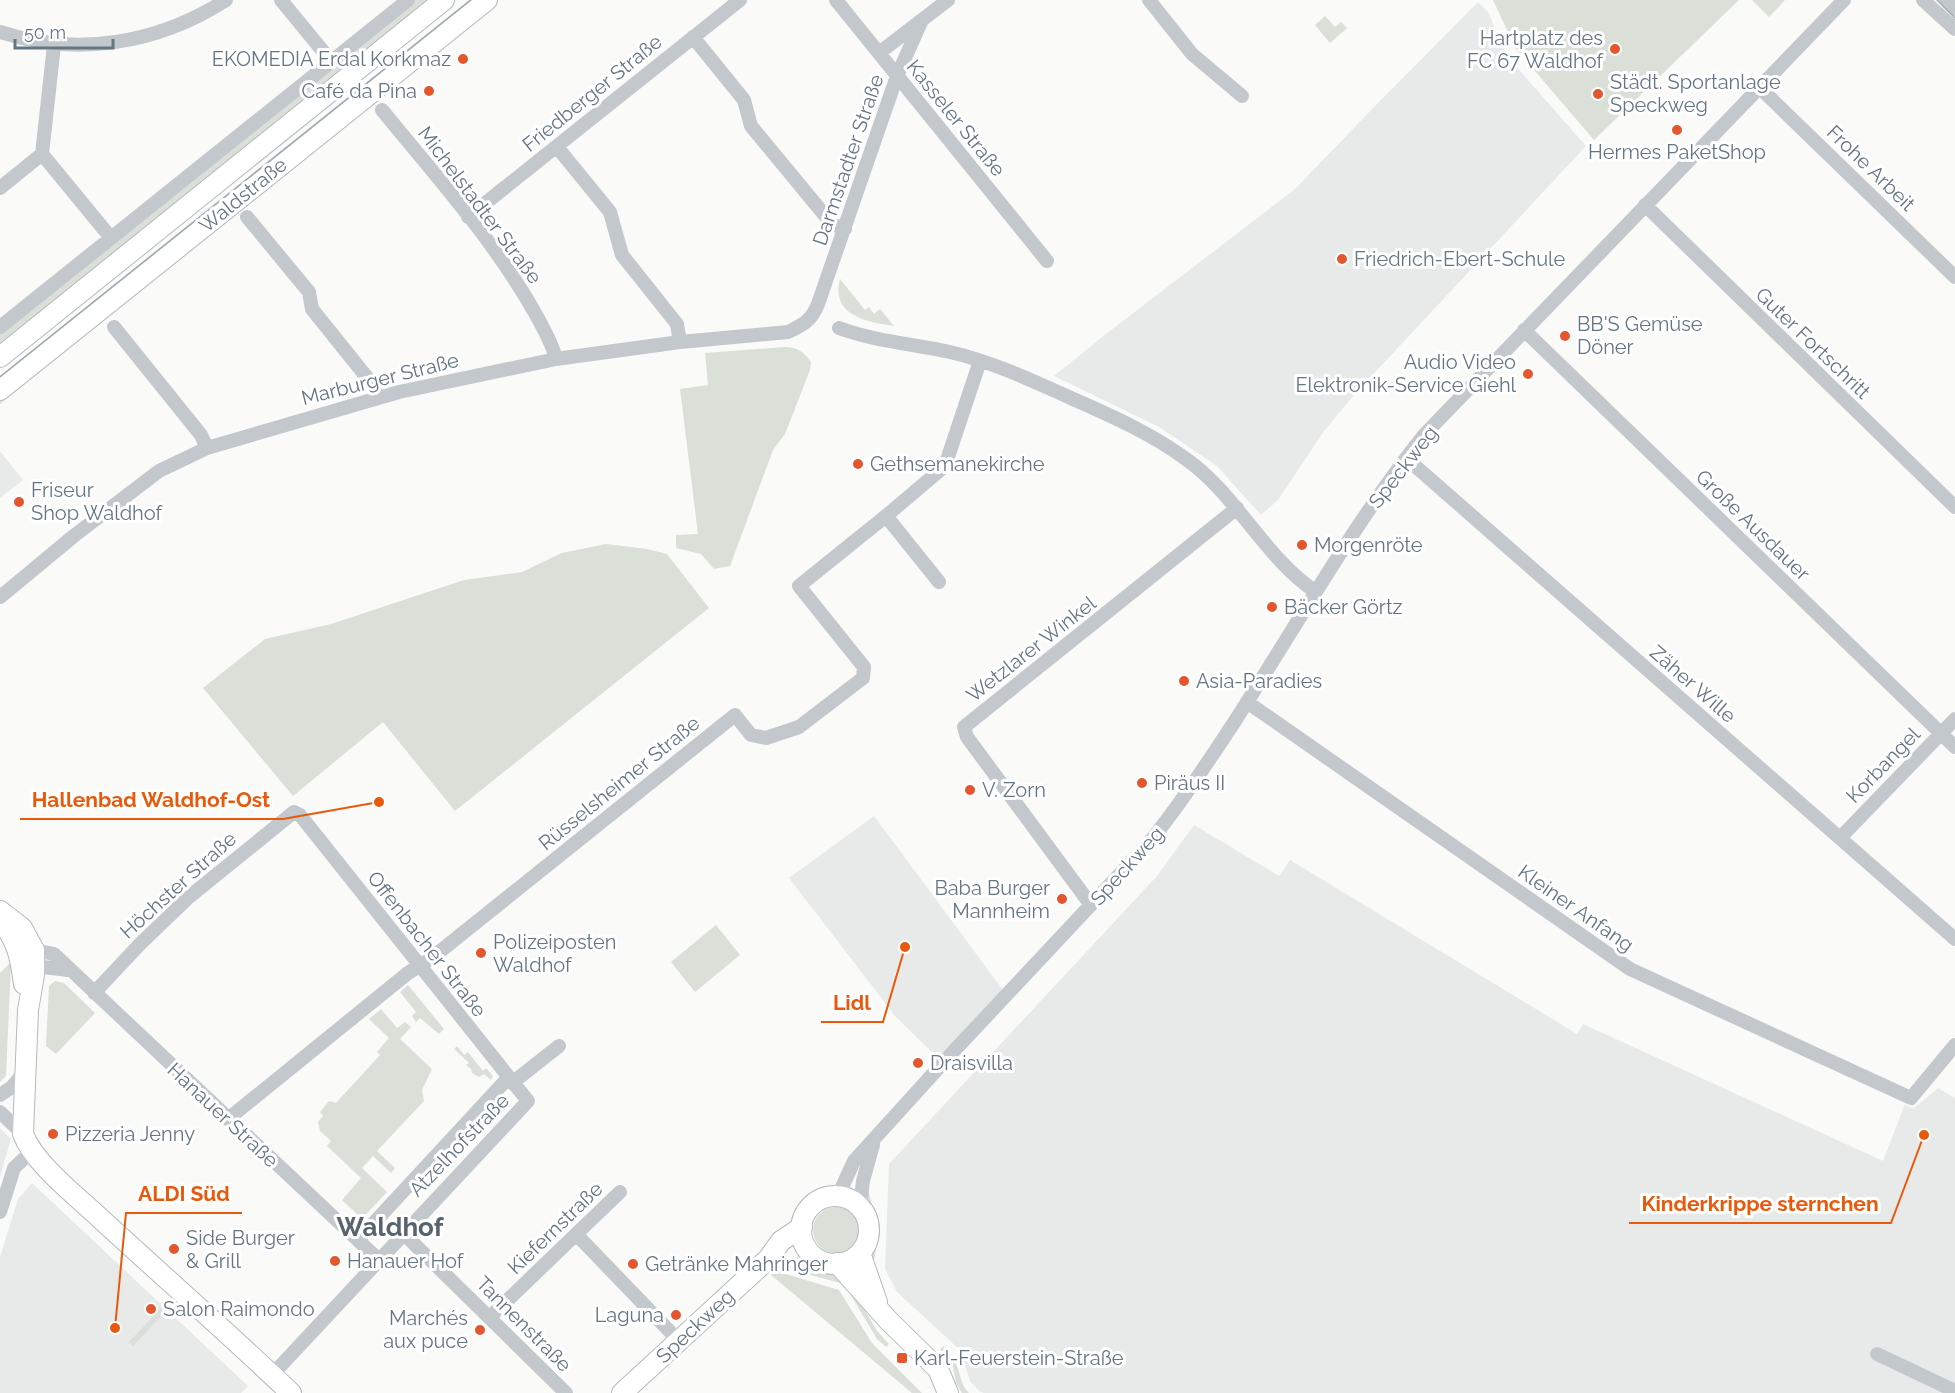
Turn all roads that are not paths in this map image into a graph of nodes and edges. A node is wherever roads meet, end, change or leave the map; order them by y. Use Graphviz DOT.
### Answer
graph roads {
  1 [pos="226,0"];
  2 [pos="281,0"];
  3 [pos="408,0"];
  4 [pos="444,0"];
  5 [pos="487,0"];
  6 [pos="740,0"];
  7 [pos="836,0"];
  8 [pos="948,0"];
  9 [pos="1149,0"];
  10 [pos="1844,0"];
  11 [pos="1923,0"];
  12 [pos="1946,0"];
  13 [pos="1955,9"];
  14 [pos="922,21"];
  15 [pos="1955,29"];
  16 [pos="0,32"];
  17 [pos="693,37"];
  18 [pos="54,45"];
  19 [pos="879,53"];
  20 [pos="331,61"];
  21 [pos="897,76"];
  22 [pos="1759,87"];
  23 [pos="1242,96"];
  24 [pos="382,110"];
  25 [pos="557,147"];
  26 [pos="42,154"];
  27 [pos="0,188"];
  28 [pos="1645,206"];
  29 [pos="247,217"];
  30 [pos="468,217"];
  31 [pos="845,229"];
  32 [pos="111,238"];
  33 [pos="1047,261"];
  34 [pos="1955,277"];
  35 [pos="814,315"];
  36 [pos="0,327"];
  37 [pos="114,327"];
  38 [pos="838,328"];
  39 [pos="1524,330"];
  40 [pos="680,342"];
  41 [pos="0,357"];
  42 [pos="556,359"];
  43 [pos="980,361"];
  44 [pos="0,390"];
  45 [pos="377,397"];
  46 [pos="207,448"];
  47 [pos="1406,458"];
  48 [pos="1955,507"];
  49 [pos="1237,508"];
  50 [pos="886,516"];
  51 [pos="939,582"];
  52 [pos="1316,592"];
  53 [pos="0,597"];
  54 [pos="1247,702"];
  55 [pos="1955,719"];
  56 [pos="1941,734"];
  57 [pos="1955,747"];
  58 [pos="294,812"];
  59 [pos="1840,838"];
  60 [pos="1091,905"];
  61 [pos="0,910"];
  62 [pos="0,918"];
  63 [pos="1955,939"];
  64 [pos="30,959"];
  65 [pos="419,966"];
  66 [pos="94,993"];
  67 [pos="1955,1045"];
  68 [pos="559,1046"];
  69 [pos="25,1071"];
  70 [pos="510,1080"];
  71 [pos="0,1095"];
  72 [pos="528,1101"];
  73 [pos="0,1112"];
  74 [pos="228,1119"];
  75 [pos="23,1134"];
  76 [pos="874,1140"];
  77 [pos="32,1152"];
  78 [pos="620,1192"];
  79 [pos="838,1196"];
  80 [pos="860,1206"];
  81 [pos="0,1212"];
  82 [pos="802,1227"];
  83 [pos="403,1233"];
  84 [pos="576,1234"];
  85 [pos="358,1240"];
  86 [pos="808,1250"];
  87 [pos="860,1253"];
  88 [pos="768,1259"];
  89 [pos="379,1260"];
  90 [pos="837,1263"];
  91 [pos="882,1313"];
  92 [pos="490,1317"];
  93 [pos="679,1341"];
  94 [pos="1877,1354"];
  95 [pos="272,1375"];
  96 [pos="1955,1391"];
  97 [pos="291,1393"];
  98 [pos="566,1393"];
  99 [pos="622,1393"];
  100 [pos="948,1393"];
  1 -- 18 [label="street"];
  2 -- 20 [label="street"];
  3 -- 20 [label="street"];
  4 -- 41 [label="street, Waldstraße"];
  5 -- 44 [label="street, Waldstraße"];
  6 -- 17 [label="street, Friedberger Straße"];
  7 -- 19 [label="street, Kasseler Straße"];
  8 -- 14 [label="street, Darmstadter Straße"];
  9 -- 23 [label="street"];
  10 -- 22 [label="street, Speckweg"];
  11 -- 15 [label="street"];
  12 -- 13 [label="street"];
  14 -- 19 [label="street, Darmstadter Straße"];
  14 -- 21 [label="street, Darmstadter Straße"];
  16 -- 18 [label="street"];
  17 -- 25 [label="street, Friedberger Straße"];
  17 -- 31 [label="street"];
  18 -- 26 [label="street"];
  19 -- 21 [label="street, Kasseler Straße"];
  20 -- 32 [label="street"];
  21 -- 31 [label="street, Darmstadter Straße"];
  21 -- 33 [label="street, Kasseler Straße"];
  22 -- 28 [label="street, Speckweg"];
  22 -- 34 [label="street, Frohe Arbeit"];
  24 -- 30 [label="street, Michelstadter Straße"];
  25 -- 30 [label="street, Friedberger Straße"];
  25 -- 40 [label="street"];
  26 -- 27 [label="street"];
  26 -- 32 [label="street"];
  28 -- 39 [label="street, Speckweg"];
  28 -- 48 [label="street, Guter Fortschritt"];
  29 -- 45 [label="street"];
  30 -- 42 [label="street, Michelstadter Straße"];
  31 -- 35 [label="street, Darmstadter Straße"];
  32 -- 36 [label="street"];
  35 -- 40 [label="street, Marburger Straße"];
  37 -- 46 [label="street"];
  38 -- 43 [label="street"];
  39 -- 47 [label="street, Speckweg"];
  39 -- 56 [label="street, Große Ausdauer"];
  40 -- 42 [label="street, Marburger Straße"];
  42 -- 45 [label="street, Marburger Straße"];
  43 -- 49 [label="street"];
  43 -- 50 [label="street, Rüsselsheimer Straße"];
  45 -- 46 [label="street, Marburger Straße"];
  46 -- 53 [label="street, Marburger Straße"];
  47 -- 52 [label="street, Speckweg"];
  47 -- 59 [label="street, Zäher Wille"];
  49 -- 52 [label="street"];
  49 -- 60 [label="street, Wetzlarer Winkel"];
  50 -- 51 [label="street"];
  50 -- 65 [label="street, Rüsselsheimer Straße"];
  52 -- 54 [label="street, Speckweg"];
  54 -- 60 [label="street, Speckweg"];
  54 -- 67 [label="street, Kleiner Anfang"];
  55 -- 56 [label="street, Korbangel"];
  56 -- 57 [label="street, Große Ausdauer"];
  56 -- 59 [label="street, Korbangel"];
  58 -- 65 [label="street, Offenbacher Straße"];
  58 -- 66 [label="street, Höchster Straße"];
  59 -- 63 [label="street, Zäher Wille"];
  60 -- 76 [label="street, Speckweg"];
  61 -- 64 [label="street"];
  62 -- 64 [label="street"];
  64 -- 66 [label="street, Hanauer Straße"];
  64 -- 69 [label="street"];
  65 -- 70 [label="street, Offenbacher Straße"];
  65 -- 74 [label="street, Rüsselsheimer Straße"];
  66 -- 74 [label="street, Hanauer Straße"];
  68 -- 70 [label="street, Atzelhofstraße"];
  69 -- 71 [label="street"];
  69 -- 75 [label="street"];
  70 -- 72 [label="street, Offenbacher Straße"];
  70 -- 85 [label="street, Atzelhofstraße"];
  72 -- 83 [label="street, Atzelhofstraße"];
  73 -- 75 [label="street"];
  74 -- 85 [label="street, Hanauer Straße"];
  75 -- 77 [label="street"];
  76 -- 79 [label="street, Speckweg"];
  76 -- 80 [label="street, Speckweg"];
  77 -- 81 [label="street"];
  77 -- 95 [label="street"];
  78 -- 84 [label="street, Kiefernstraße"];
  79 -- 80 [label="street"];
  79 -- 82 [label="street, Speckweg"];
  80 -- 87 [label="street, Speckweg"];
  82 -- 86 [label="street"];
  82 -- 88 [label="street, Speckweg"];
  83 -- 89 [label="street, Atzelhofstraße"];
  83 -- 92 [label="street, Tannenstraße"];
  84 -- 92 [label="street, Kiefernstraße"];
  84 -- 93 [label="street"];
  85 -- 89 [label="street, Hanauer Straße"];
  86 -- 88 [label="street, Speckweg"];
  86 -- 90 [label="street"];
  87 -- 90 [label="street"];
  87 -- 91 [label="street"];
  88 -- 93 [label="street, Speckweg"];
  89 -- 95 [label="street, Atzelhofstraße"];
  90 -- 91 [label="street"];
  91 -- 100 [label="street"];
  92 -- 98 [label="street, Tannenstraße"];
  93 -- 99 [label="street, Speckweg"];
  94 -- 96 [label="street"];
  95 -- 97 [label="street"];
}
